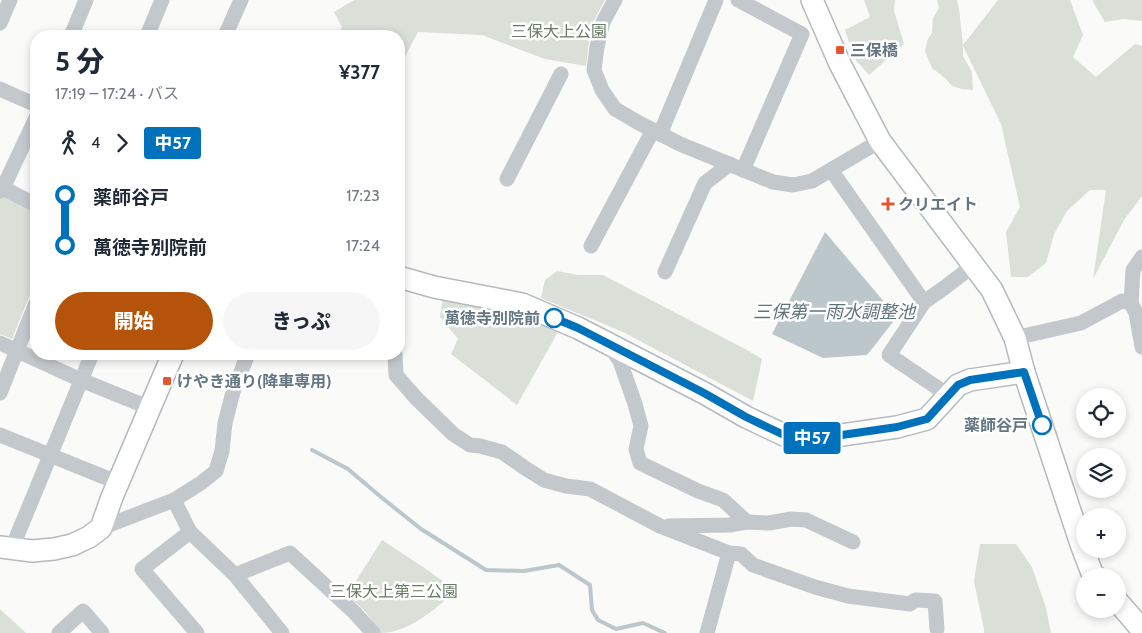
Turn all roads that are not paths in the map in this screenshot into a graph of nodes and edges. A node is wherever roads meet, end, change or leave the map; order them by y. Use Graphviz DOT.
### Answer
graph roads {
  1 [pos="10,0"];
  2 [pos="86,0"];
  3 [pos="162,0"];
  4 [pos="241,0"];
  5 [pos="615,0"];
  6 [pos="716,0"];
  7 [pos="738,0"];
  8 [pos="812,0"];
  9 [pos="0,23"];
  10 [pos="74,30"];
  11 [pos="150,30"];
  12 [pos="228,30"];
  13 [pos="562,74"];
  14 [pos="0,88"];
  15 [pos="30,102"];
  16 [pos="30,130"];
  17 [pos="656,132"];
  18 [pos="880,141"];
  19 [pos="736,167"];
  20 [pos="831,170"];
  21 [pos="508,179"];
  22 [pos="1,190"];
  23 [pos="30,202"];
  24 [pos="591,246"];
  25 [pos="1142,257"];
  26 [pos="974,265"];
  27 [pos="665,272"];
  28 [pos="405,279"];
  29 [pos="924,302"];
  30 [pos="1131,303"];
  31 [pos="30,318"];
  32 [pos="1015,338"];
  33 [pos="0,343"];
  34 [pos="610,345"];
  35 [pos="1142,347"];
  36 [pos="17,350"];
  37 [pos="30,356"];
  38 [pos="39,360"];
  39 [pos="90,360"];
  40 [pos="170,360"];
  41 [pos="246,360"];
  42 [pos="395,360"];
  43 [pos="1024,372"];
  44 [pos="82,380"];
  45 [pos="0,393"];
  46 [pos="948,395"];
  47 [pos="150,408"];
  48 [pos="0,435"];
  49 [pos="51,455"];
  50 [pos="119,483"];
  51 [pos="174,500"];
  52 [pos="747,522"];
  53 [pos="660,526"];
  54 [pos="101,528"];
  55 [pos="190,532"];
  56 [pos="853,542"];
  57 [pos="6,548"];
  58 [pos="729,553"];
  59 [pos="1090,568"];
  60 [pos="235,575"];
  61 [pos="1126,611"];
  62 [pos="937,629"];
  63 [pos="1142,630"];
  64 [pos="59,633"];
  65 [pos="102,633"];
  66 [pos="197,633"];
  67 [pos="282,633"];
  68 [pos="373,633"];
  69 [pos="707,633"];
  1 -- 9 [label="street"];
  2 -- 10 [label="street"];
  3 -- 11 [label="street"];
  4 -- 12 [label="street"];
  5 -- 17 [label="street"];
  6 -- 17 [label="street"];
  7 -- 19 [label="street"];
  8 -- 18 [label="street"];
  13 -- 21 [label="street"];
  14 -- 15 [label="street"];
  16 -- 22 [label="street"];
  17 -- 19 [label="street"];
  17 -- 24 [label="street"];
  18 -- 20 [label="street"];
  18 -- 26 [label="street"];
  19 -- 20 [label="street"];
  19 -- 27 [label="street"];
  20 -- 29 [label="street"];
  22 -- 23 [label="street"];
  25 -- 30 [label="street"];
  26 -- 29 [label="street"];
  26 -- 32 [label="street"];
  28 -- 34 [label="street"];
  29 -- 46 [label="street"];
  30 -- 32 [label="street"];
  30 -- 35 [label="street"];
  31 -- 36 [label="street"];
  32 -- 43 [label="street"];
  33 -- 36 [label="street"];
  34 -- 46 [label="street"];
  34 -- 52 [label="street"];
  36 -- 37 [label="street"];
  36 -- 45 [label="street"];
  38 -- 44 [label="street"];
  39 -- 44 [label="street"];
  40 -- 47 [label="street"];
  41 -- 51 [label="street"];
  42 -- 53 [label="street"];
  43 -- 46 [label="street"];
  43 -- 59 [label="street"];
  44 -- 47 [label="street"];
  44 -- 49 [label="street"];
  47 -- 50 [label="street"];
  48 -- 49 [label="street"];
  49 -- 50 [label="street"];
  49 -- 57 [label="street"];
  50 -- 54 [label="street"];
  51 -- 54 [label="street"];
  51 -- 55 [label="street"];
  52 -- 53 [label="street"];
  52 -- 56 [label="street"];
  53 -- 58 [label="street"];
  54 -- 57 [label="street"];
  55 -- 60 [label="street"];
  55 -- 66 [label="street"];
  58 -- 62 [label="street"];
  58 -- 69 [label="street"];
  60 -- 67 [label="street"];
  60 -- 68 [label="street"];
  61 -- 63 [label="street"];
  64 -- 65 [label="street"];
}
